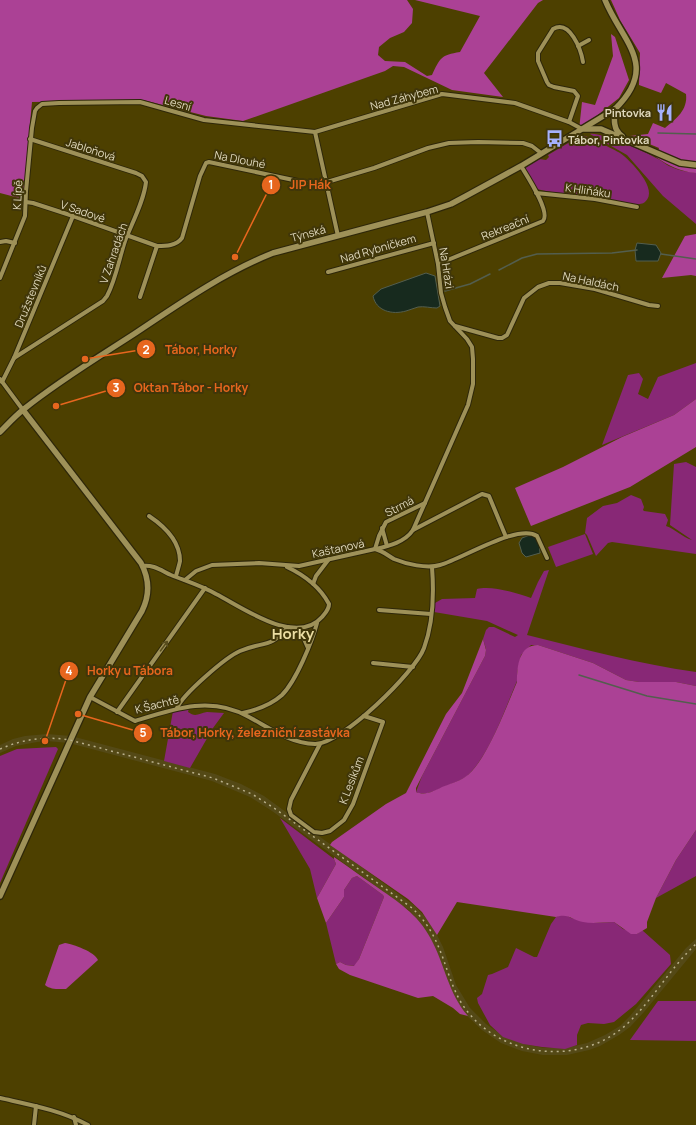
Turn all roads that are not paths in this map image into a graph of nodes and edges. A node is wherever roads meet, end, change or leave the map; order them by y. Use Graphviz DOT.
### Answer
graph roads {
  1 [pos="605,0"];
  2 [pos="589,40"];
  3 [pos="578,46"];
  4 [pos="583,62"];
  5 [pos="37,108"];
  6 [pos="615,109"];
  7 [pos="569,122"];
  8 [pos="582,129"];
  9 [pos="315,132"];
  10 [pos="624,138"];
  11 [pos="30,139"];
  12 [pos="541,153"];
  13 [pos="521,166"];
  14 [pos="696,166"];
  15 [pos="145,178"];
  16 [pos="326,184"];
  17 [pos="536,193"];
  18 [pos="26,202"];
  19 [pos="637,206"];
  20 [pos="427,212"];
  21 [pos="73,216"];
  22 [pos="128,235"];
  23 [pos="338,236"];
  24 [pos="0,242"];
  25 [pos="434,242"];
  26 [pos="15,243"];
  27 [pos="157,246"];
  28 [pos="438,264"];
  29 [pos="328,272"];
  30 [pos="0,278"];
  31 [pos="140,297"];
  32 [pos="658,306"];
  33 [pos="453,324"];
  34 [pos="14,358"];
  35 [pos="2,382"];
  36 [pos="0,390"];
  37 [pos="23,410"];
  38 [pos="0,432"];
  39 [pos="425,503"];
  40 [pos="149,516"];
  41 [pos="382,528"];
  42 [pos="413,530"];
  43 [pos="506,537"];
  44 [pos="387,546"];
  45 [pos="375,549"];
  46 [pos="547,558"];
  47 [pos="330,559"];
  48 [pos="284,565"];
  49 [pos="142,566"];
  50 [pos="432,567"];
  51 [pos="176,576"];
  52 [pos="185,580"];
  53 [pos="313,584"];
  54 [pos="205,588"];
  55 [pos="379,610"];
  56 [pos="431,614"];
  57 [pos="317,622"];
  58 [pos="288,627"];
  59 [pos="294,628"];
  60 [pos="308,648"];
  61 [pos="372,663"];
  62 [pos="413,667"];
  63 [pos="90,698"];
  64 [pos="177,708"];
  65 [pos="117,712"];
  66 [pos="243,713"];
  67 [pos="364,716"];
  68 [pos="320,744"];
  69 [pos="0,896"];
  70 [pos="0,1098"];
  71 [pos="36,1106"];
  72 [pos="74,1117"];
  73 [pos="34,1125"];
  74 [pos="76,1125"];
  75 [pos="88,1125"];
  1 -- 6 [label="main road, Týnská"];
  2 -- 3 [label="street"];
  3 -- 4 [label="street"];
  3 -- 7 [label="street"];
  5 -- 9 [label="street, Lesní"];
  5 -- 11 [label="street, K Lípě"];
  6 -- 8 [label="main road, Týnská"];
  6 -- 10 [label="main road"];
  7 -- 8 [label="street, Nad Záhybem"];
  7 -- 9 [label="street, Nad Záhybem"];
  8 -- 10 [label="main road"];
  8 -- 12 [label="main road, Týnská"];
  9 -- 16 [label="street"];
  10 -- 14 [label="main road"];
  11 -- 15 [label="street, Jabloňová"];
  11 -- 18 [label="street, K Lípě"];
  12 -- 13 [label="main road, Týnská"];
  12 -- 16 [label="street, Na Dlouhé"];
  13 -- 17 [label="street, Rekreační"];
  13 -- 20 [label="main road, Týnská"];
  15 -- 22 [label="street, V Zahradách"];
  16 -- 23 [label="street"];
  16 -- 27 [label="street, Na Dlouhé"];
  17 -- 19 [label="street, K Hliňáku"];
  17 -- 28 [label="street, Rekreační"];
  18 -- 21 [label="street, V Sadové"];
  18 -- 26 [label="street, K Lípě"];
  20 -- 23 [label="main road, Týnská"];
  20 -- 25 [label="street, Na Hrázi"];
  21 -- 22 [label="street, V Sadové"];
  21 -- 34 [label="street, Družstevníků"];
  22 -- 27 [label="street, V Sadové"];
  22 -- 34 [label="street, V Zahradách"];
  23 -- 37 [label="main road, Týnská"];
  24 -- 26 [label="street"];
  25 -- 28 [label="street, Na Hrázi"];
  25 -- 29 [label="street, Nad Rybníčkem"];
  26 -- 30 [label="street, K Lípě"];
  27 -- 31 [label="street"];
  28 -- 33 [label="street, Na Hrázi"];
  32 -- 33 [label="street, Na Haldách"];
  33 -- 39 [label="street, Na Hrázi"];
  34 -- 35 [label="street, Družstevníků"];
  35 -- 36 [label="street"];
  35 -- 37 [label="street"];
  37 -- 38 [label="main road, Týnská"];
  37 -- 49 [label="main road"];
  39 -- 41 [label="street, Strmá"];
  39 -- 42 [label="street, Na Hrázi"];
  40 -- 51 [label="street"];
  41 -- 44 [label="street"];
  41 -- 45 [label="street, Strmá"];
  42 -- 43 [label="street"];
  42 -- 44 [label="street"];
  43 -- 46 [label="street, Kaštanová"];
  43 -- 50 [label="street, Kaštanová"];
  44 -- 45 [label="street"];
  45 -- 47 [label="street, Kaštanová"];
  45 -- 50 [label="street, Kaštanová"];
  47 -- 48 [label="street, Kaštanová"];
  47 -- 53 [label="street"];
  48 -- 52 [label="street, Kaštanová"];
  48 -- 53 [label="street"];
  49 -- 51 [label="street"];
  49 -- 63 [label="main road"];
  50 -- 56 [label="street"];
  51 -- 52 [label="street"];
  52 -- 54 [label="street"];
  53 -- 57 [label="street"];
  54 -- 58 [label="street"];
  65 -- 54 [label="street, one-way"];
  55 -- 56 [label="street"];
  56 -- 62 [label="street"];
  57 -- 59 [label="street"];
  57 -- 60 [label="street"];
  58 -- 59 [label="street"];
  58 -- 64 [label="street"];
  59 -- 60 [label="street"];
  60 -- 66 [label="street"];
  61 -- 62 [label="street"];
  62 -- 67 [label="street"];
  63 -- 65 [label="street, K Šachtě"];
  63 -- 69 [label="main road"];
  64 -- 65 [label="street, K Šachtě"];
  64 -- 66 [label="street, K Šachtě"];
  66 -- 68 [label="street, K Šachtě"];
  67 -- 68 [label="street"];
  67 -- 68 [label="street, K Lesíkům"];
  70 -- 71 [label="street"];
  71 -- 72 [label="street"];
  71 -- 73 [label="street"];
  72 -- 74 [label="street"];
  72 -- 75 [label="street"];
}
